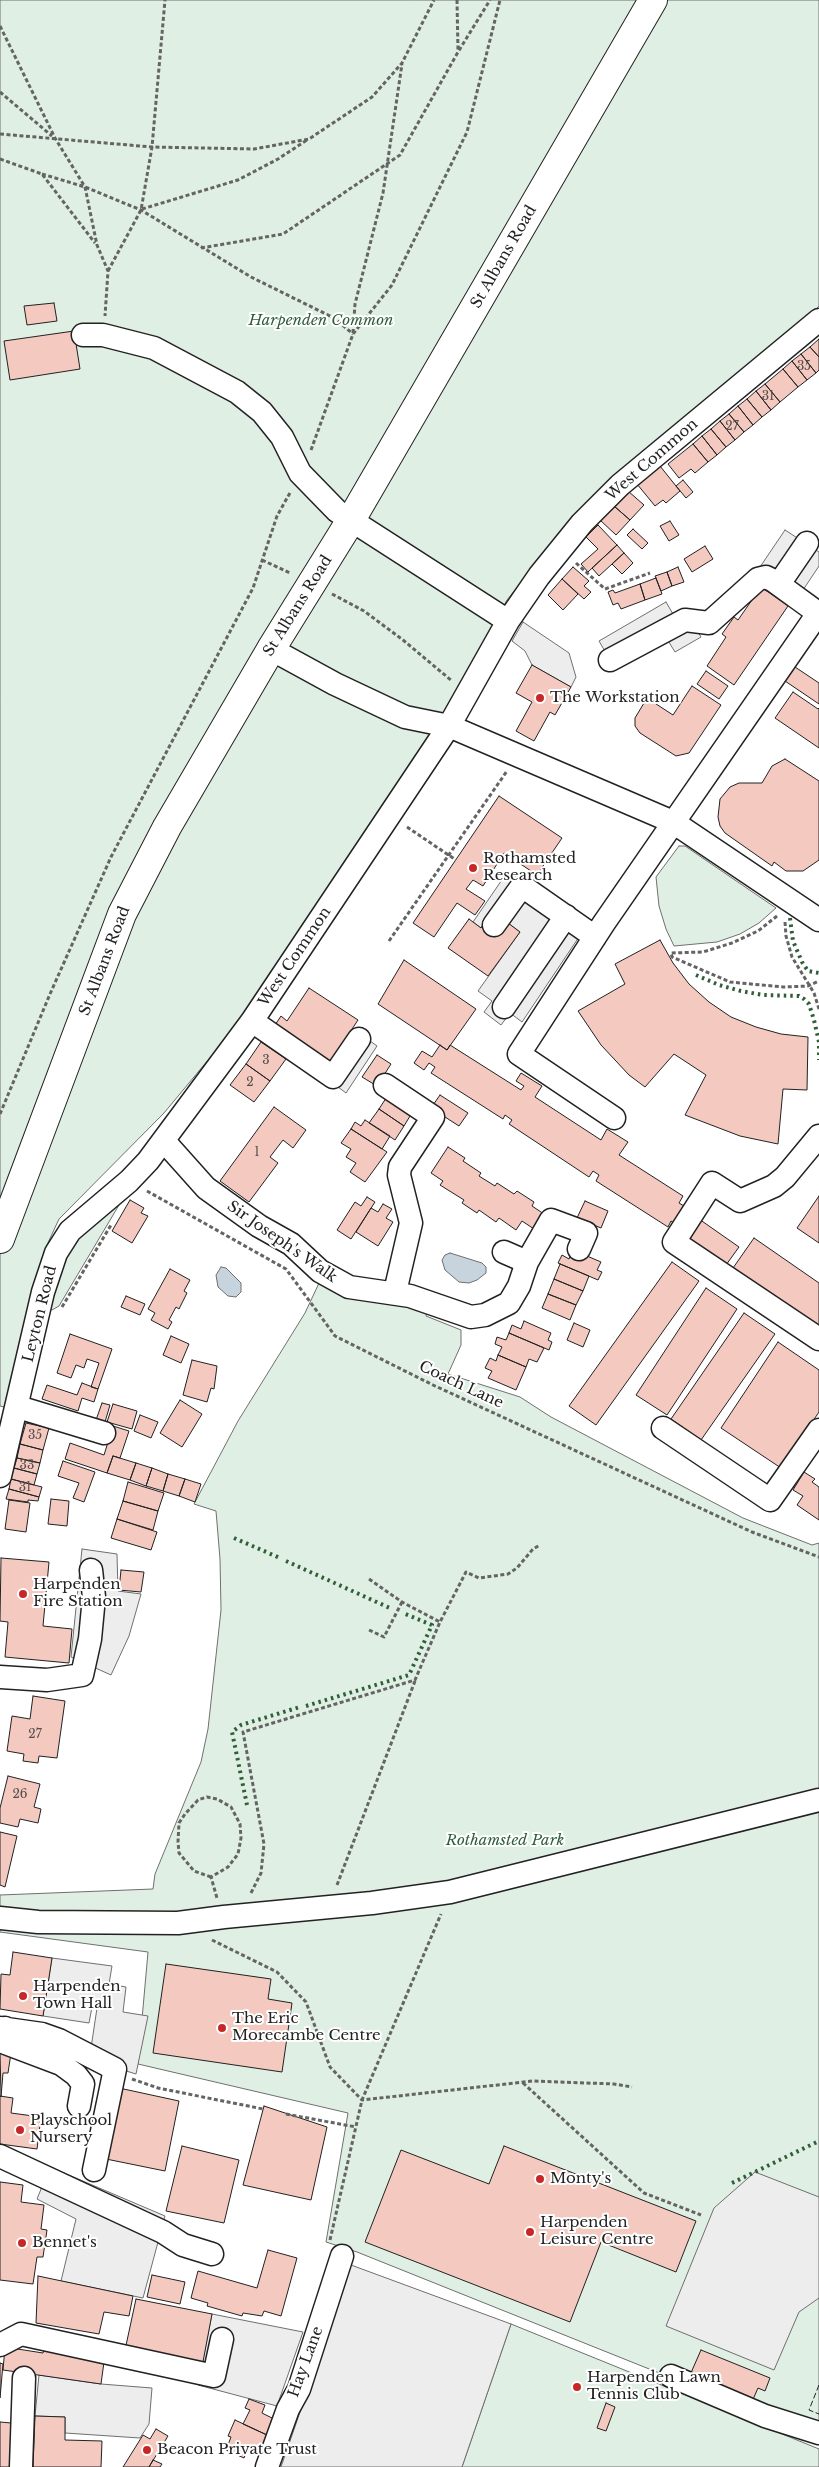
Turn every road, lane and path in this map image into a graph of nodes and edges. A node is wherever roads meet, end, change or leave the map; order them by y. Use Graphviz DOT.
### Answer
graph roads {
  1 [pos="165,0"];
  2 [pos="434,0"];
  3 [pos="457,0"];
  4 [pos="490,0"];
  5 [pos="500,0"];
  6 [pos="653,0"];
  7 [pos="0,26"];
  8 [pos="458,52"];
  9 [pos="402,63"];
  10 [pos="0,92"];
  11 [pos="0,134"];
  12 [pos="55,138"];
  13 [pos="309,139"];
  14 [pos="152,147"];
  15 [pos="0,159"];
  16 [pos="386,164"];
  17 [pos="42,174"];
  18 [pos="85,188"];
  19 [pos="141,210"];
  20 [pos="97,245"];
  21 [pos="201,248"];
  22 [pos="108,272"];
  23 [pos="819,320"];
  24 [pos="353,334"];
  25 [pos="93,335"];
  26 [pos="300,474"];
  27 [pos="351,520"];
  28 [pos="807,543"];
  29 [pos="560,550"];
  30 [pos="262,560"];
  31 [pos="650,573"];
  32 [pos="298,576"];
  33 [pos="779,584"];
  34 [pos="328,592"];
  35 [pos="818,613"];
  36 [pos="508,621"];
  37 [pos="271,649"];
  38 [pos="610,660"];
  39 [pos="467,694"];
  40 [pos="449,726"];
  41 [pos="518,756"];
  42 [pos="390,815"];
  43 [pos="673,822"];
  44 [pos="449,856"];
  45 [pos="456,860"];
  46 [pos="786,904"];
  47 [pos="566,916"];
  48 [pos="819,920"];
  49 [pos="494,925"];
  50 [pos="595,937"];
  51 [pos="389,941"];
  52 [pos="819,982"];
  53 [pos="808,986"];
  54 [pos="504,1007"];
  55 [pos="819,1008"];
  56 [pos="252,1021"];
  57 [pos="359,1039"];
  58 [pos="385,1085"];
  59 [pos="0,1114"];
  60 [pos="614,1118"];
  61 [pos="819,1136"];
  62 [pos="164,1141"];
  63 [pos="130,1181"];
  64 [pos="116,1216"];
  65 [pos="1,1231"];
  66 [pos="579,1249"];
  67 [pos="504,1252"];
  68 [pos="527,1262"];
  69 [pos="395,1292"];
  70 [pos="46,1325"];
  71 [pos="819,1339"];
  72 [pos="18,1407"];
  73 [pos="663,1428"];
  74 [pos="819,1430"];
  75 [pos="104,1433"];
  76 [pos="0,1476"];
  77 [pos="540,1545"];
  78 [pos="819,1557"];
  79 [pos="91,1570"];
  80 [pos="369,1579"];
  81 [pos="402,1602"];
  82 [pos="440,1622"];
  83 [pos="369,1630"];
  84 [pos="0,1677"];
  85 [pos="415,1680"];
  86 [pos="819,1800"];
  87 [pos="211,1877"];
  88 [pos="450,1892"];
  89 [pos="329,1907"];
  90 [pos="224,1917"];
  91 [pos="0,1918"];
  92 [pos="212,1939"];
  93 [pos="3,2028"];
  94 [pos="115,2069"];
  95 [pos="522,2082"];
  96 [pos="632,2087"];
  97 [pos="362,2100"];
  98 [pos="78,2106"];
  99 [pos="263,2110"];
  100 [pos="286,2114"];
  101 [pos="356,2127"];
  102 [pos="0,2156"];
  103 [pos="94,2170"];
  104 [pos="700,2214"];
  105 [pos="212,2254"];
  106 [pos="342,2256"];
  107 [pos="222,2339"];
  108 [pos="0,2345"];
  109 [pos="671,2376"];
  110 [pos="24,2378"];
  111 [pos="819,2433"];
  112 [pos="21,2467"];
  113 [pos="268,2467"];
  1 -- 14 [label="path"];
  2 -- 9 [label="path"];
  3 -- 8 [label="path"];
  4 -- 8 [label="path"];
  5 -- 24 [label="path"];
  6 -- 27 [label="main road, St Albans Road"];
  7 -- 12 [label="path"];
  8 -- 16 [label="path"];
  9 -- 13 [label="path"];
  9 -- 16 [label="path"];
  10 -- 12 [label="path"];
  11 -- 12 [label="path"];
  12 -- 14 [label="path"];
  12 -- 18 [label="path"];
  13 -- 14 [label="path"];
  13 -- 19 [label="path"];
  14 -- 19 [label="path"];
  15 -- 17 [label="path"];
  16 -- 21 [label="path"];
  16 -- 24 [label="path"];
  17 -- 18 [label="path"];
  17 -- 20 [label="path"];
  18 -- 19 [label="path"];
  18 -- 20 [label="path"];
  19 -- 21 [label="path"];
  19 -- 22 [label="path"];
  20 -- 22 [label="path"];
  21 -- 24 [label="path"];
  22 -- 25 [label="path"];
  23 -- 29 [label="street, West Common"];
  24 -- 26 [label="path"];
  25 -- 26 [label="street"];
  26 -- 27 [label="street"];
  26 -- 30 [label="path"];
  27 -- 36 [label="street"];
  27 -- 37 [label="main road, St Albans Road"];
  28 -- 33 [label="street"];
  29 -- 31 [label="path"];
  29 -- 36 [label="street, West Common"];
  30 -- 32 [label="path"];
  30 -- 59 [label="path"];
  33 -- 35 [label="street"];
  33 -- 38 [label="street"];
  34 -- 39 [label="path"];
  35 -- 43 [label="street"];
  36 -- 39 [label="street, West Common"];
  37 -- 40 [label="street"];
  37 -- 65 [label="main road, St Albans Road"];
  39 -- 40 [label="street, West Common"];
  40 -- 41 [label="street"];
  40 -- 42 [label="street, West Common"];
  41 -- 43 [label="street"];
  41 -- 44 [label="path"];
  42 -- 44 [label="path"];
  42 -- 56 [label="street, West Common"];
  43 -- 46 [label="street"];
  43 -- 50 [label="street"];
  44 -- 45 [label="path"];
  44 -- 51 [label="path"];
  46 -- 48 [label="street"];
  46 -- 53 [label="path"];
  46 -- 53 [label="path"];
  47 -- 49 [label="street"];
  47 -- 50 [label="street"];
  47 -- 54 [label="street"];
  50 -- 60 [label="street"];
  52 -- 53 [label="path"];
  53 -- 55 [label="path"];
  56 -- 57 [label="street"];
  56 -- 62 [label="street, West Common"];
  58 -- 69 [label="street"];
  61 -- 71 [label="street"];
  62 -- 63 [label="street, West Common"];
  62 -- 69 [label="street, Sir Joseph's Walk"];
  63 -- 70 [label="street, Leyton Road"];
  63 -- 78 [label="path, Coach Lane"];
  64 -- 70 [label="path"];
  66 -- 68 [label="street, Sir Joseph's Walk"];
  67 -- 68 [label="street"];
  68 -- 69 [label="street, Sir Joseph's Walk"];
  70 -- 72 [label="street, Leyton Road"];
  72 -- 75 [label="street"];
  72 -- 76 [label="street, Leyton Road"];
  73 -- 74 [label="street"];
  77 -- 82 [label="path"];
  79 -- 84 [label="street"];
  80 -- 81 [label="path"];
  81 -- 82 [label="path"];
  81 -- 83 [label="path"];
  82 -- 85 [label="path"];
  85 -- 89 [label="path"];
  85 -- 90 [label="path"];
  86 -- 88 [label="street"];
  87 -- 87 [label="path"];
  87 -- 90 [label="path"];
  88 -- 89 [label="street"];
  88 -- 97 [label="path"];
  89 -- 90 [label="street"];
  90 -- 91 [label="street"];
  92 -- 97 [label="path"];
  93 -- 94 [label="street"];
  93 -- 98 [label="street"];
  94 -- 99 [label="path"];
  94 -- 103 [label="street"];
  95 -- 96 [label="path"];
  95 -- 97 [label="path"];
  95 -- 104 [label="path"];
  97 -- 101 [label="path"];
  100 -- 101 [label="path"];
  101 -- 106 [label="path"];
  102 -- 105 [label="street"];
  106 -- 113 [label="street, Hay Lane"];
  107 -- 108 [label="street"];
  109 -- 111 [label="street"];
  110 -- 112 [label="street"];
}
